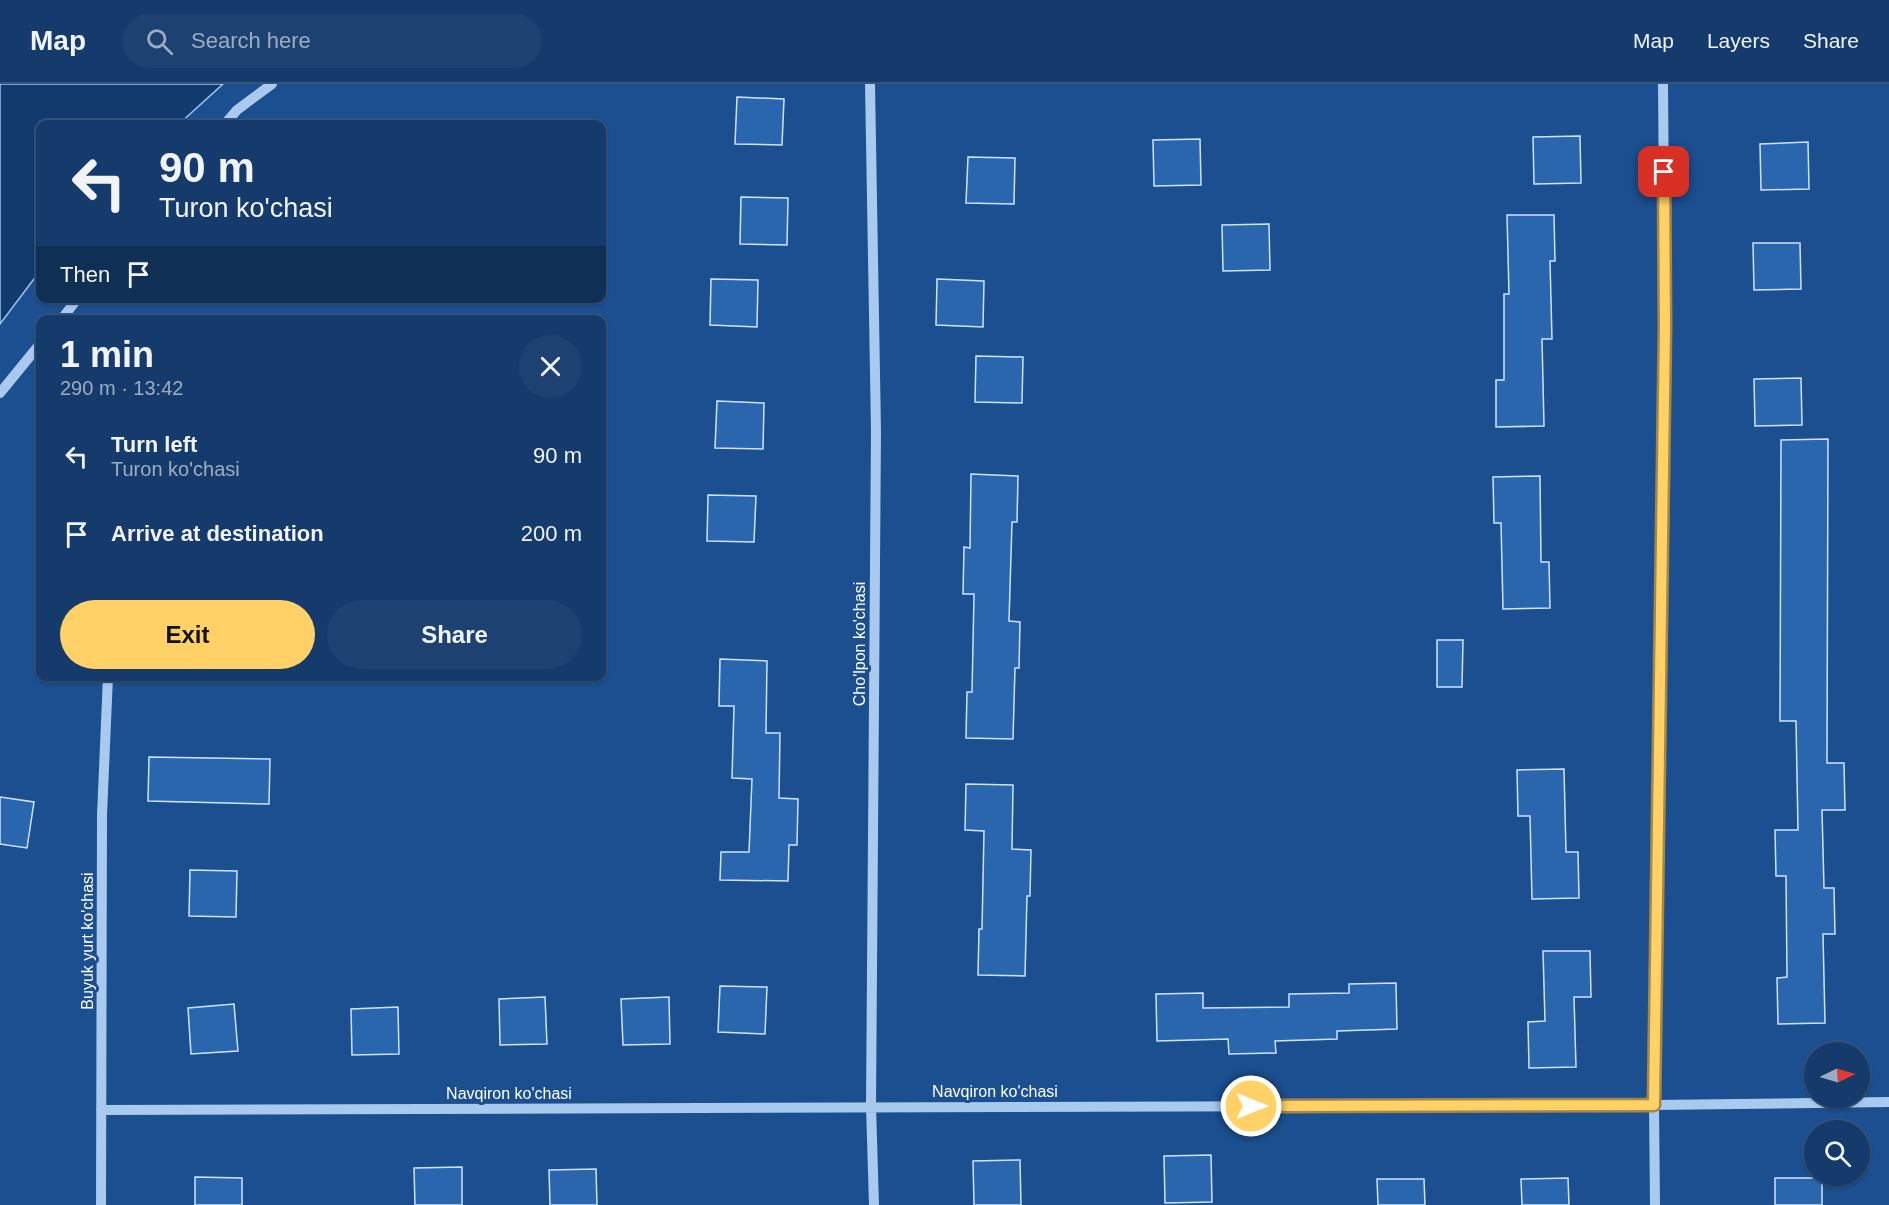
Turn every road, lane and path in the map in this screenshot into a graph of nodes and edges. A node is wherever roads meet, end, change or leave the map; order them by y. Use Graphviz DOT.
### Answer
graph roads {
  1 [pos="272,84"];
  2 [pos="870,84"];
  3 [pos="1664,84"];
  4 [pos="228,120"];
  5 [pos="74,303"];
  6 [pos="65,315"];
  7 [pos="36,349"];
  8 [pos="0,393"];
  9 [pos="108,681"];
  10 [pos="1889,1102"];
  11 [pos="1654,1105"];
  12 [pos="871,1106"];
  13 [pos="101,1110"];
  14 [pos="101,1205"];
  15 [pos="874,1205"];
  16 [pos="1655,1205"];
  1 -- 4 [label="street"];
  2 -- 12 [label="street, Cho'lpon ko'chasi"];
  3 -- 11 [label="street"];
  5 -- 6 [label="street"];
  7 -- 8 [label="street"];
  9 -- 13 [label="street, Buyuk yurt ko'chasi"];
  10 -- 11 [label="street, Navqiron ko'chasi"];
  11 -- 12 [label="street, Navqiron ko'chasi"];
  11 -- 16 [label="street"];
  12 -- 13 [label="street, Navqiron ko'chasi"];
  12 -- 15 [label="street, Cho'lpon ko'chasi"];
  13 -- 14 [label="street, Buyuk yurt ko'chasi"];
}
